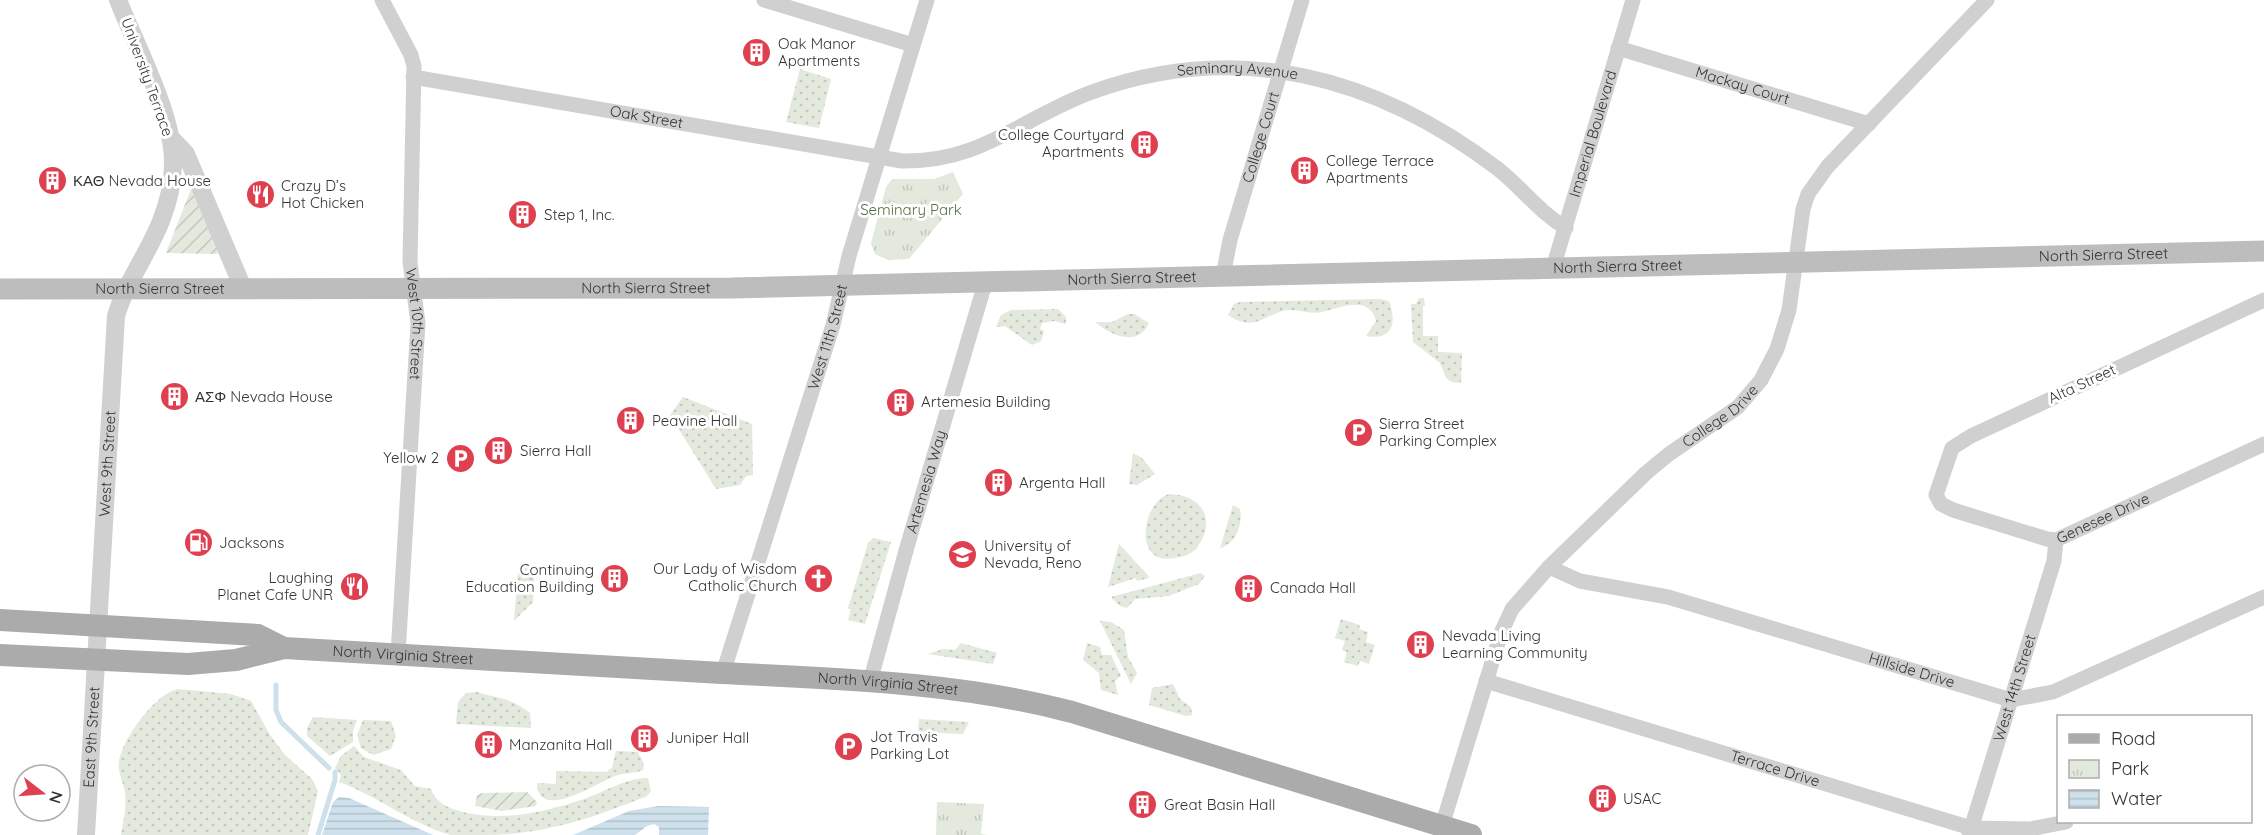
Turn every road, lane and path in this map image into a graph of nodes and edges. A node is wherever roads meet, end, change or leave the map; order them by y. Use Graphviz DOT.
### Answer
graph roads {
  1 [pos="118,0"];
  2 [pos="382,0"];
  3 [pos="764,0"];
  4 [pos="927,0"];
  5 [pos="1302,0"];
  6 [pos="1633,0"];
  7 [pos="1987,0"];
  8 [pos="914,45"];
  9 [pos="1618,48"];
  10 [pos="1280,72"];
  11 [pos="413,77"];
  12 [pos="1869,124"];
  13 [pos="171,138"];
  14 [pos="880,156"];
  15 [pos="1566,228"];
  16 [pos="2264,251"];
  17 [pos="1796,263"];
  18 [pos="1553,268"];
  19 [pos="1223,276"];
  20 [pos="987,280"];
  21 [pos="843,284"];
  22 [pos="412,287"];
  23 [pos="243,288"];
  24 [pos="0,289"];
  25 [pos="125,289"];
  26 [pos="2264,300"];
  27 [pos="2264,444"];
  28 [pos="1938,500"];
  29 [pos="2056,540"];
  30 [pos="1549,567"];
  31 [pos="2264,597"];
  32 [pos="0,620"];
  33 [pos="97,641"];
  34 [pos="284,648"];
  35 [pos="398,654"];
  36 [pos="0,655"];
  37 [pos="723,673"];
  38 [pos="1486,681"];
  39 [pos="870,682"];
  40 [pos="2011,699"];
  41 [pos="2061,823"];
  42 [pos="1442,826"];
  43 [pos="1970,832"];
  44 [pos="86,835"];
  45 [pos="1471,835"];
  1 -- 13 [label="street, University Terrace"];
  2 -- 11 [label="street, West 10th Street"];
  3 -- 8 [label="street"];
  4 -- 8 [label="street, West 11th Street"];
  5 -- 10 [label="street, College Court"];
  6 -- 9 [label="street, Imperial Boulevard"];
  7 -- 12 [label="street, College Drive"];
  8 -- 14 [label="street, West 11th Street"];
  9 -- 12 [label="street, Mackay Court"];
  9 -- 15 [label="street, Imperial Boulevard"];
  10 -- 14 [label="street, Seminary Avenue"];
  10 -- 15 [label="street, Seminary Avenue"];
  10 -- 19 [label="street, College Court"];
  11 -- 14 [label="street, Oak Street"];
  11 -- 22 [label="street, West 10th Street"];
  12 -- 17 [label="street, College Drive"];
  13 -- 23 [label="street"];
  13 -- 25 [label="street, University Terrace"];
  14 -- 21 [label="street, West 11th Street"];
  15 -- 18 [label="street, Imperial Boulevard"];
  16 -- 17 [label="main road, North Sierra Street"];
  17 -- 18 [label="main road, North Sierra Street"];
  17 -- 30 [label="street, College Drive"];
  18 -- 19 [label="main road, North Sierra Street"];
  19 -- 20 [label="main road, North Sierra Street"];
  20 -- 21 [label="main road, North Sierra Street"];
  20 -- 39 [label="street, Artemesia Way"];
  21 -- 22 [label="main road, North Sierra Street"];
  21 -- 37 [label="street, West 11th Street"];
  22 -- 23 [label="main road, North Sierra Street"];
  22 -- 35 [label="street, West 10th Street"];
  23 -- 25 [label="main road, North Sierra Street"];
  24 -- 25 [label="main road, North Sierra Street"];
  25 -- 33 [label="street, West 9th Street"];
  26 -- 28 [label="street, Alta Street"];
  27 -- 29 [label="street, Genesee Drive"];
  28 -- 29 [label="street, Genesee Drive"];
  29 -- 40 [label="street, West 14th Street"];
  30 -- 38 [label="street, College Drive"];
  30 -- 40 [label="street, Hillside Drive"];
  31 -- 40 [label="street, Hillside Drive"];
  32 -- 33 [label="main road, North Virginia Street"];
  33 -- 34 [label="main road, North Virginia Street"];
  33 -- 34 [label="main road, North Virginia Street"];
  33 -- 36 [label="main road, North Virginia Street"];
  33 -- 44 [label="street, East 9th Street"];
  34 -- 35 [label="main road, North Virginia Street"];
  35 -- 37 [label="main road, North Virginia Street"];
  37 -- 39 [label="main road, North Virginia Street"];
  38 -- 42 [label="street, College Drive"];
  38 -- 43 [label="street, Terrace Drive"];
  39 -- 42 [label="main road, North Virginia Street"];
  40 -- 43 [label="street, West 14th Street"];
  41 -- 43 [label="street, Terrace Drive"];
  42 -- 45 [label="main road, North Virginia Street"];
}
